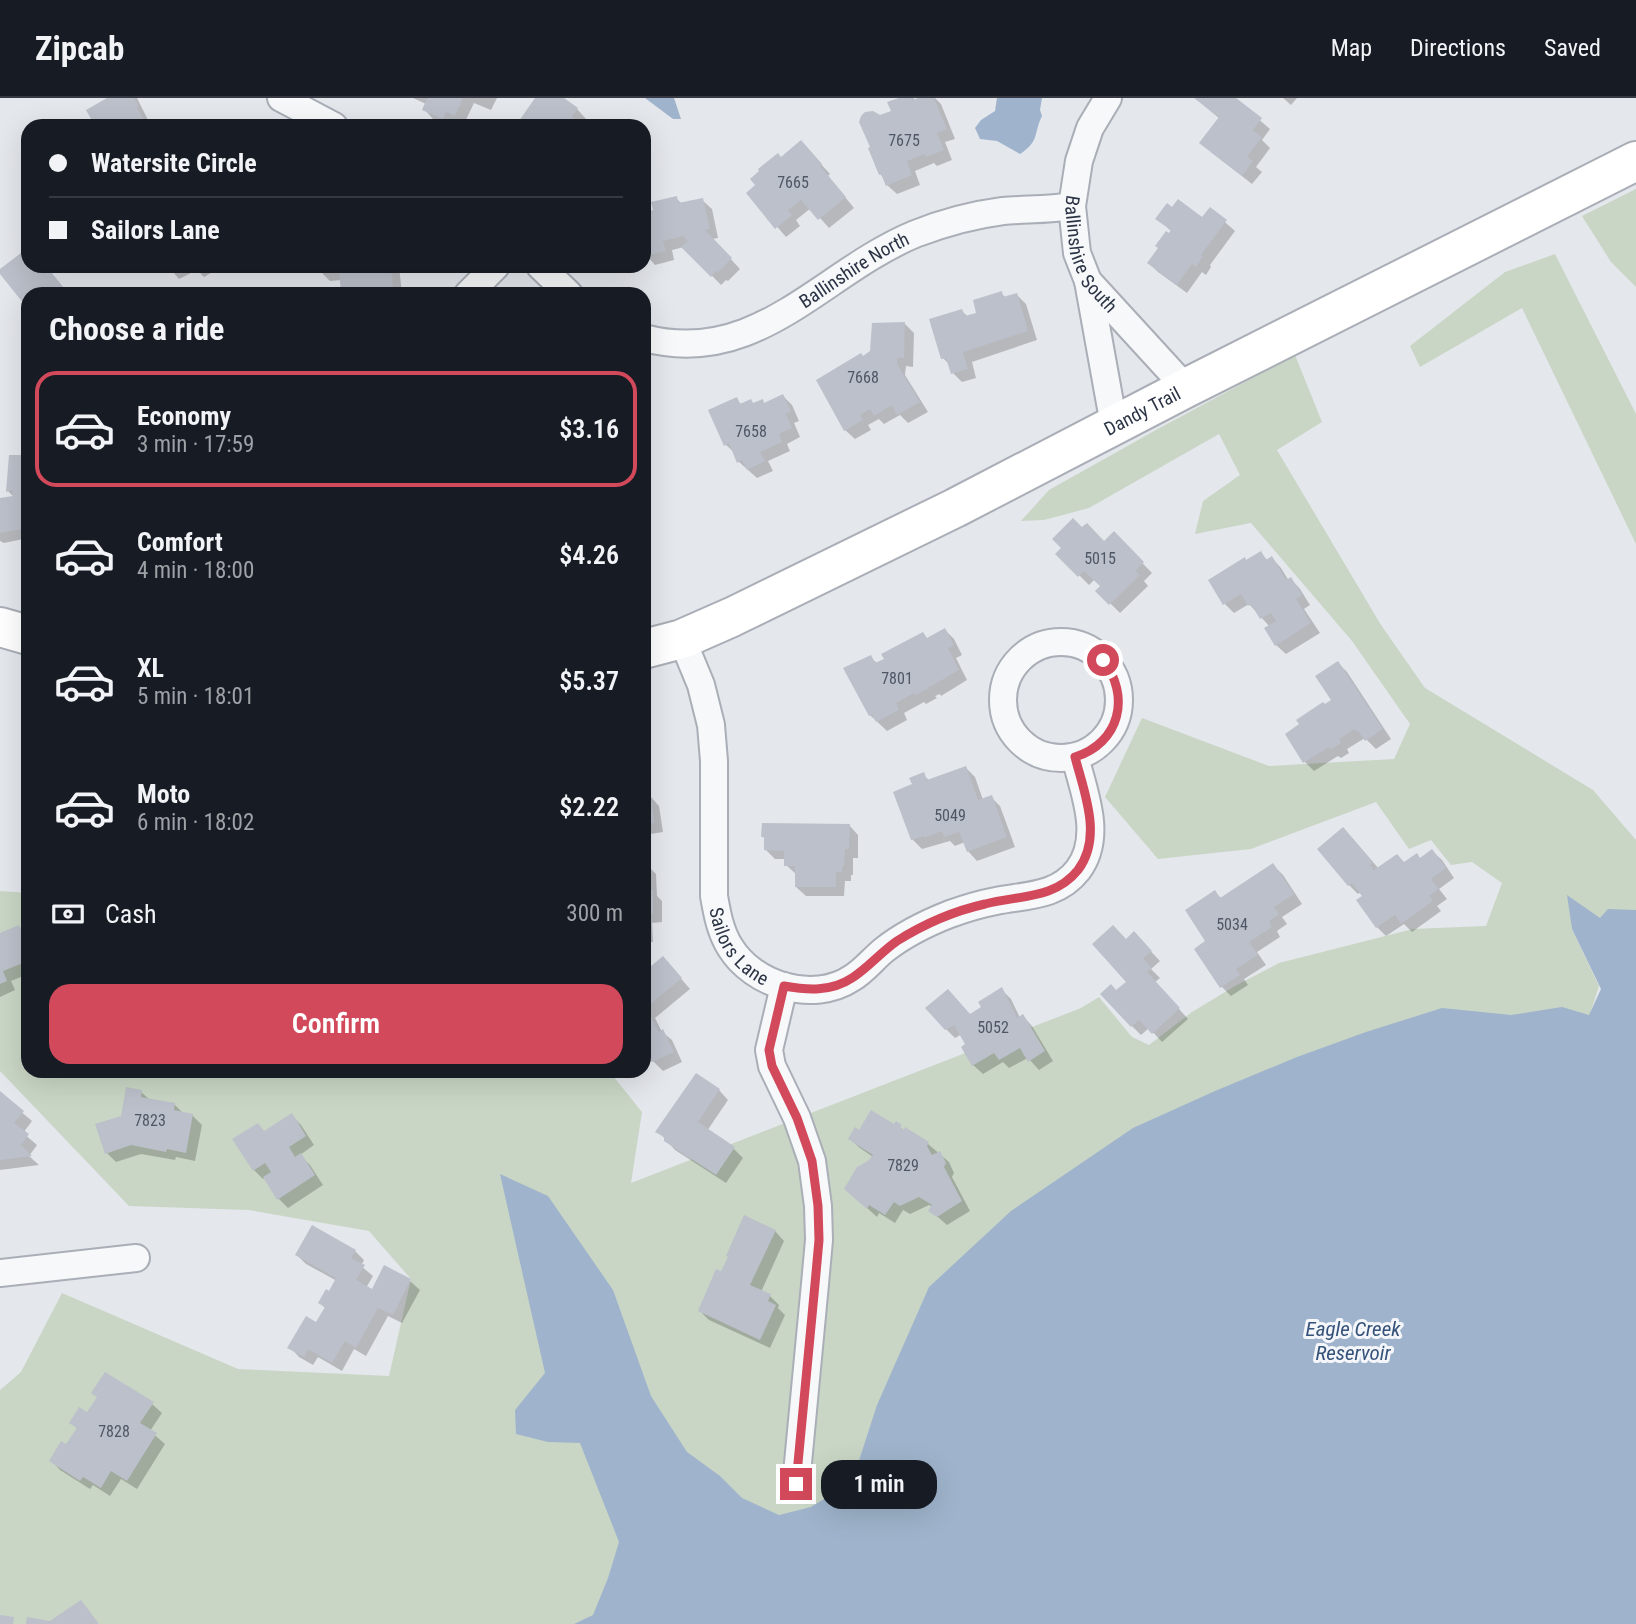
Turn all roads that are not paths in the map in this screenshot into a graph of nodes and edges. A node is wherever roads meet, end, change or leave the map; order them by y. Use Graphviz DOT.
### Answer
graph roads {
  1 [pos="281,98"];
  2 [pos="1108,98"];
  3 [pos="321,119"];
  4 [pos="1636,161"];
  5 [pos="1072,206"];
  6 [pos="489,273"];
  7 [pos="547,273"];
  8 [pos="1088,281"];
  9 [pos="475,287"];
  10 [pos="562,287"];
  11 [pos="651,340"];
  12 [pos="1186,388"];
  13 [pos="1114,425"];
  14 [pos="0,627"];
  15 [pos="21,633"];
  16 [pos="682,639"];
  17 [pos="651,647"];
  18 [pos="1075,757"];
  19 [pos="784,986"];
  20 [pos="136,1258"];
  21 [pos="0,1273"];
  22 [pos="796,1484"];
  1 -- 3 [label="street"];
  2 -- 5 [label="street, Ballinshire South"];
  4 -- 12 [label="street, Dandy Trail"];
  5 -- 8 [label="street, Ballinshire South"];
  5 -- 11 [label="street, Ballinshire North"];
  6 -- 9 [label="street"];
  7 -- 10 [label="street"];
  8 -- 12 [label="street, Ballinshire South"];
  8 -- 13 [label="street"];
  12 -- 13 [label="street, Dandy Trail"];
  13 -- 16 [label="street, Dandy Trail"];
  14 -- 15 [label="street"];
  16 -- 17 [label="street, Dandy Trail"];
  16 -- 19 [label="street, Sailors Lane"];
  18 -- 18 [label="street"];
  18 -- 19 [label="street"];
  19 -- 22 [label="street, Sailors Lane"];
  20 -- 21 [label="street"];
}
